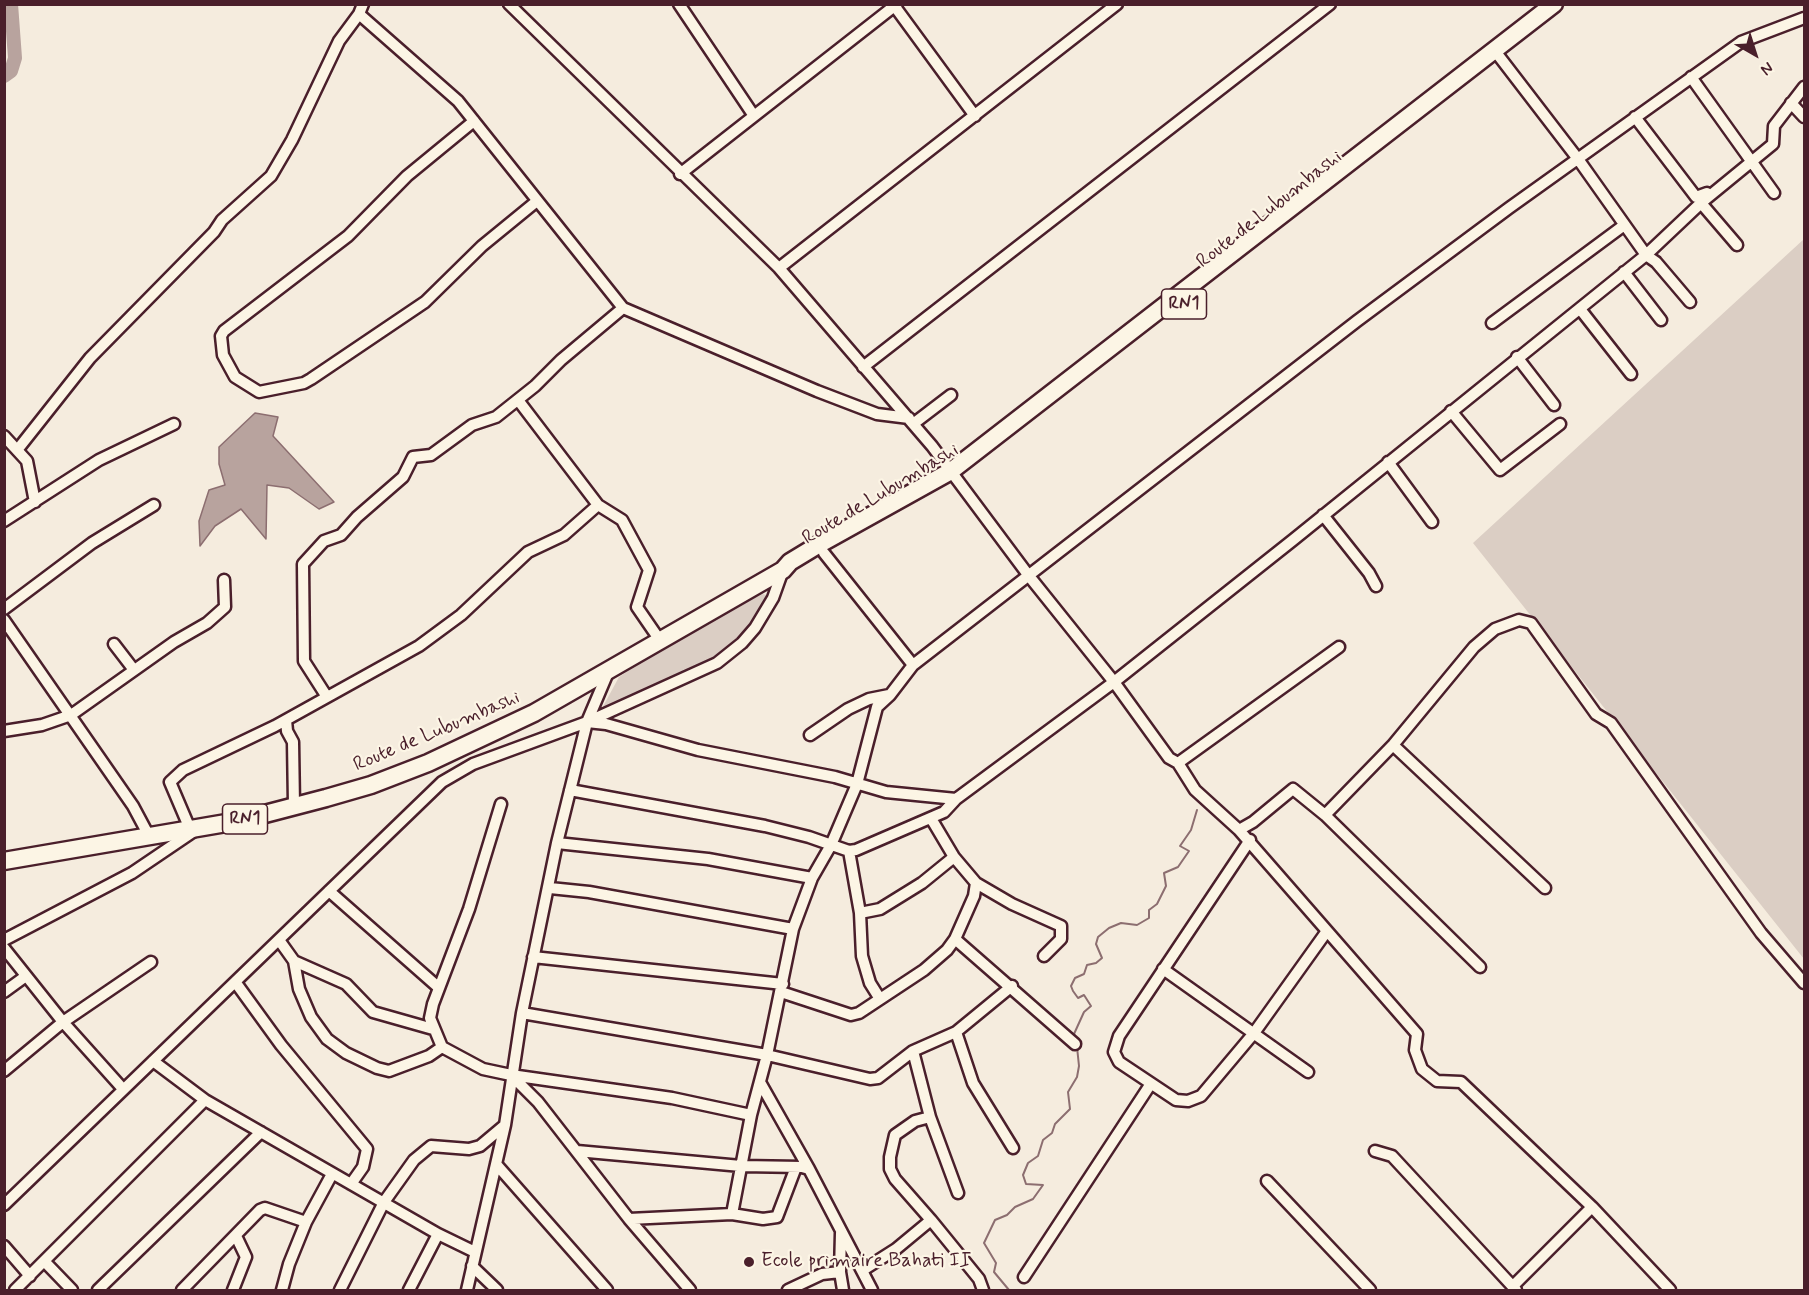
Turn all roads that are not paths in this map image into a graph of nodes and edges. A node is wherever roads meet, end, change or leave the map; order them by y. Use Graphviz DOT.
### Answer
graph roads {
  1 [pos="509,4"];
  2 [pos="679,4"];
  3 [pos="1117,4"];
  4 [pos="1330,4"];
  5 [pos="1554,4"];
  6 [pos="1565,4"];
  7 [pos="895,5"];
  8 [pos="361,9"];
  9 [pos="1804,18"];
  10 [pos="1497,54"];
  11 [pos="1691,77"];
  12 [pos="1804,87"];
  13 [pos="1791,103"];
  14 [pos="754,116"];
  15 [pos="975,116"];
  16 [pos="1635,117"];
  17 [pos="1804,117"];
  18 [pos="474,121"];
  19 [pos="1578,159"];
  20 [pos="1751,160"];
  21 [pos="680,174"];
  22 [pos="1774,194"];
  23 [pos="1710,195"];
  24 [pos="537,201"];
  25 [pos="1701,203"];
  26 [pos="1623,226"];
  27 [pos="1737,245"];
  28 [pos="1646,255"];
  29 [pos="779,268"];
  30 [pos="1624,272"];
  31 [pos="1690,302"];
  32 [pos="623,308"];
  33 [pos="1580,309"];
  34 [pos="1661,320"];
  35 [pos="1492,323"];
  36 [pos="1516,357"];
  37 [pos="863,367"];
  38 [pos="1631,374"];
  39 [pos="951,394"];
  40 [pos="518,400"];
  41 [pos="1554,405"];
  42 [pos="1451,411"];
  43 [pos="911,421"];
  44 [pos="174,424"];
  45 [pos="1560,424"];
  46 [pos="4,436"];
  47 [pos="18,449"];
  48 [pos="1388,462"];
  49 [pos="952,474"];
  50 [pos="35,502"];
  51 [pos="154,505"];
  52 [pos="598,506"];
  53 [pos="1323,515"];
  54 [pos="4,521"];
  55 [pos="1432,522"];
  56 [pos="824,553"];
  57 [pos="783,570"];
  58 [pos="1029,576"];
  59 [pos="224,580"];
  60 [pos="1376,586"];
  61 [pos="4,609"];
  62 [pos="4,620"];
  63 [pos="659,639"];
  64 [pos="114,644"];
  65 [pos="1339,647"];
  66 [pos="913,665"];
  67 [pos="609,669"];
  68 [pos="134,670"];
  69 [pos="1114,682"];
  70 [pos="890,695"];
  71 [pos="327,697"];
  72 [pos="71,716"];
  73 [pos="286,720"];
  74 [pos="587,722"];
  75 [pos="4,731"];
  76 [pos="810,735"];
  77 [pos="1393,745"];
  78 [pos="1179,763"];
  79 [pos="857,784"];
  80 [pos="570,790"];
  81 [pos="956,799"];
  82 [pos="501,804"];
  83 [pos="294,805"];
  84 [pos="1326,815"];
  85 [pos="932,820"];
  86 [pos="194,828"];
  87 [pos="1239,830"];
  88 [pos="149,836"];
  89 [pos="1250,840"];
  90 [pos="557,843"];
  91 [pos="831,845"];
  92 [pos="849,851"];
  93 [pos="954,857"];
  94 [pos="4,861"];
  95 [pos="812,878"];
  96 [pos="976,883"];
  97 [pos="550,888"];
  98 [pos="1545,888"];
  99 [pos="328,891"];
  100 [pos="860,913"];
  101 [pos="793,929"];
  102 [pos="1327,931"];
  103 [pos="955,939"];
  104 [pos="4,940"];
  105 [pos="279,940"];
  106 [pos="4,948"];
  107 [pos="1044,956"];
  108 [pos="533,957"];
  109 [pos="294,961"];
  110 [pos="151,962"];
  111 [pos="1480,967"];
  112 [pos="1163,969"];
  113 [pos="26,976"];
  114 [pos="236,983"];
  115 [pos="1804,983"];
  116 [pos="1012,986"];
  117 [pos="438,987"];
  118 [pos="782,988"];
  119 [pos="4,992"];
  120 [pos="880,999"];
  121 [pos="522,1013"];
  122 [pos="63,1023"];
  123 [pos="433,1029"];
  124 [pos="956,1032"];
  125 [pos="1254,1033"];
  126 [pos="1075,1044"];
  127 [pos="442,1047"];
  128 [pos="913,1051"];
  129 [pos="767,1055"];
  130 [pos="153,1061"];
  131 [pos="4,1071"];
  132 [pos="1308,1072"];
  133 [pos="511,1075"];
  134 [pos="761,1084"];
  135 [pos="1150,1085"];
  136 [pos="123,1089"];
  137 [pos="205,1100"];
  138 [pos="751,1115"];
  139 [pos="930,1117"];
  140 [pos="505,1125"];
  141 [pos="261,1132"];
  142 [pos="1013,1148"];
  143 [pos="577,1150"];
  144 [pos="1375,1151"];
  145 [pos="496,1164"];
  146 [pos="741,1166"];
  147 [pos="796,1167"];
  148 [pos="809,1169"];
  149 [pos="332,1174"];
  150 [pos="1267,1181"];
  151 [pos="351,1184"];
  152 [pos="958,1193"];
  153 [pos="384,1202"];
  154 [pos="4,1205"];
  155 [pos="1592,1207"];
  156 [pos="732,1214"];
  157 [pos="629,1219"];
  158 [pos="931,1220"];
  159 [pos="306,1222"];
  160 [pos="841,1233"];
  161 [pos="438,1234"];
  162 [pos="236,1236"];
  163 [pos="4,1246"];
  164 [pos="475,1252"];
  165 [pos="45,1262"];
  166 [pos="472,1266"];
  167 [pos="863,1270"];
  168 [pos="840,1272"];
  169 [pos="30,1276"];
  170 [pos="1024,1277"];
  171 [pos="1515,1288"];
  172 [pos="15,1290"];
  173 [pos="72,1290"];
  174 [pos="98,1290"];
  175 [pos="182,1290"];
  176 [pos="232,1290"];
  177 [pos="282,1290"];
  178 [pos="340,1290"];
  179 [pos="409,1290"];
  180 [pos="467,1290"];
  181 [pos="497,1290"];
  182 [pos="607,1290"];
  183 [pos="690,1290"];
  184 [pos="788,1290"];
  185 [pos="843,1290"];
  186 [pos="872,1290"];
  187 [pos="982,1290"];
  188 [pos="1370,1290"];
  189 [pos="1670,1290"];
  1 -- 21 [label="street"];
  2 -- 14 [label="street"];
  3 -- 15 [label="street"];
  4 -- 37 [label="street"];
  5 -- 10 [label="highway, Route de Lubumbashi / RN1"];
  6 -- 10 [label="highway, Route de Lubumbashi / RN1"];
  7 -- 14 [label="street"];
  7 -- 15 [label="street"];
  8 -- 18 [label="street"];
  8 -- 47 [label="street"];
  9 -- 11 [label="street"];
  10 -- 19 [label="street"];
  10 -- 49 [label="highway, Route de Lubumbashi / RN1"];
  11 -- 16 [label="street"];
  11 -- 20 [label="street"];
  12 -- 13 [label="street"];
  13 -- 17 [label="street"];
  13 -- 20 [label="street"];
  14 -- 21 [label="street"];
  15 -- 29 [label="street"];
  16 -- 19 [label="street"];
  16 -- 23 [label="street"];
  18 -- 24 [label="street"];
  18 -- 24 [label="street"];
  19 -- 26 [label="street"];
  19 -- 58 [label="street"];
  20 -- 22 [label="street"];
  20 -- 23 [label="street"];
  21 -- 29 [label="street"];
  23 -- 25 [label="street"];
  24 -- 32 [label="street"];
  25 -- 27 [label="street"];
  25 -- 28 [label="street"];
  26 -- 28 [label="street"];
  26 -- 35 [label="street"];
  28 -- 30 [label="street"];
  28 -- 31 [label="street"];
  29 -- 37 [label="street"];
  30 -- 33 [label="street"];
  30 -- 34 [label="street"];
  32 -- 40 [label="street"];
  32 -- 43 [label="street"];
  33 -- 36 [label="street"];
  33 -- 38 [label="street"];
  36 -- 41 [label="street"];
  36 -- 42 [label="street"];
  37 -- 43 [label="street"];
  39 -- 43 [label="street"];
  40 -- 52 [label="street"];
  40 -- 71 [label="street"];
  42 -- 45 [label="street"];
  42 -- 48 [label="street"];
  43 -- 49 [label="street"];
  44 -- 50 [label="street"];
  46 -- 47 [label="street"];
  47 -- 50 [label="street"];
  48 -- 53 [label="street"];
  48 -- 55 [label="street"];
  49 -- 56 [label="highway, Route de Lubumbashi / RN1"];
  49 -- 57 [label="highway, Route de Lubumbashi / RN1"];
  49 -- 58 [label="street"];
  50 -- 54 [label="street"];
  51 -- 61 [label="street"];
  52 -- 63 [label="street"];
  52 -- 71 [label="street"];
  53 -- 60 [label="street"];
  53 -- 69 [label="street"];
  56 -- 57 [label="highway, Route de Lubumbashi / RN1"];
  56 -- 66 [label="street"];
  57 -- 63 [label="highway, Route de Lubumbashi / RN1"];
  57 -- 74 [label="street"];
  58 -- 66 [label="street"];
  58 -- 69 [label="street"];
  59 -- 68 [label="street"];
  62 -- 72 [label="street"];
  63 -- 67 [label="highway, Route de Lubumbashi / RN1"];
  64 -- 68 [label="street"];
  65 -- 78 [label="street"];
  66 -- 70 [label="street"];
  67 -- 74 [label="street"];
  67 -- 83 [label="highway, Route de Lubumbashi / RN1"];
  68 -- 72 [label="street"];
  69 -- 78 [label="street"];
  69 -- 81 [label="street"];
  70 -- 76 [label="street"];
  70 -- 79 [label="street"];
  71 -- 73 [label="street"];
  72 -- 75 [label="street"];
  72 -- 88 [label="street"];
  73 -- 83 [label="street"];
  73 -- 86 [label="street"];
  74 -- 79 [label="street"];
  74 -- 80 [label="street"];
  74 -- 99 [label="street"];
  77 -- 84 [label="street"];
  77 -- 98 [label="street"];
  77 -- 115 [label="street"];
  78 -- 87 [label="street"];
  79 -- 81 [label="street"];
  79 -- 91 [label="street"];
  80 -- 90 [label="street"];
  80 -- 91 [label="street"];
  81 -- 85 [label="street"];
  82 -- 117 [label="street"];
  83 -- 86 [label="highway, Route de Lubumbashi / RN1"];
  84 -- 87 [label="street"];
  84 -- 111 [label="street"];
  85 -- 92 [label="street"];
  85 -- 93 [label="street"];
  86 -- 88 [label="highway, Route de Lubumbashi / RN1"];
  86 -- 104 [label="street"];
  87 -- 89 [label="street"];
  88 -- 94 [label="highway, Route de Lubumbashi / RN1"];
  89 -- 102 [label="street"];
  89 -- 112 [label="street"];
  90 -- 95 [label="street"];
  90 -- 97 [label="street"];
  91 -- 92 [label="street"];
  91 -- 95 [label="street"];
  92 -- 100 [label="street"];
  93 -- 96 [label="street"];
  93 -- 100 [label="street"];
  95 -- 101 [label="street"];
  96 -- 103 [label="street"];
  96 -- 107 [label="street"];
  97 -- 101 [label="street"];
  97 -- 108 [label="street"];
  99 -- 105 [label="street"];
  99 -- 117 [label="street"];
  100 -- 120 [label="street"];
  101 -- 118 [label="street"];
  102 -- 125 [label="street"];
  102 -- 155 [label="street"];
  103 -- 116 [label="street"];
  103 -- 120 [label="street"];
  105 -- 109 [label="street"];
  105 -- 114 [label="street"];
  106 -- 113 [label="street"];
  108 -- 118 [label="street"];
  108 -- 121 [label="street"];
  109 -- 123 [label="street"];
  109 -- 127 [label="street"];
  110 -- 122 [label="street"];
  112 -- 125 [label="street"];
  112 -- 135 [label="street"];
  113 -- 119 [label="street"];
  113 -- 122 [label="street"];
  114 -- 130 [label="street"];
  114 -- 151 [label="street"];
  116 -- 124 [label="street"];
  116 -- 126 [label="street"];
  117 -- 123 [label="street"];
  118 -- 120 [label="street"];
  118 -- 129 [label="street"];
  121 -- 129 [label="street"];
  121 -- 133 [label="street"];
  122 -- 131 [label="street"];
  122 -- 136 [label="street"];
  123 -- 127 [label="street"];
  124 -- 128 [label="street"];
  124 -- 142 [label="street"];
  125 -- 132 [label="street"];
  125 -- 135 [label="street"];
  127 -- 133 [label="street"];
  128 -- 129 [label="street"];
  128 -- 139 [label="street"];
  129 -- 134 [label="street"];
  130 -- 136 [label="street"];
  130 -- 137 [label="street"];
  133 -- 138 [label="street"];
  133 -- 140 [label="street"];
  133 -- 143 [label="street"];
  134 -- 138 [label="street"];
  134 -- 148 [label="street"];
  135 -- 170 [label="street"];
  136 -- 154 [label="street"];
  137 -- 141 [label="street"];
  137 -- 165 [label="street"];
  138 -- 146 [label="street"];
  139 -- 152 [label="street"];
  139 -- 158 [label="street"];
  140 -- 145 [label="street"];
  140 -- 153 [label="street"];
  141 -- 149 [label="street"];
  141 -- 174 [label="street"];
  143 -- 146 [label="street"];
  143 -- 157 [label="street"];
  144 -- 171 [label="street"];
  145 -- 164 [label="street"];
  145 -- 182 [label="street"];
  146 -- 147 [label="street"];
  146 -- 156 [label="street"];
  147 -- 148 [label="street"];
  147 -- 156 [label="street"];
  148 -- 160 [label="street"];
  149 -- 151 [label="street"];
  149 -- 159 [label="street"];
  150 -- 188 [label="street"];
  151 -- 153 [label="street"];
  153 -- 161 [label="street"];
  153 -- 178 [label="street"];
  155 -- 171 [label="street"];
  155 -- 189 [label="street"];
  156 -- 157 [label="street"];
  157 -- 183 [label="street"];
  158 -- 167 [label="street"];
  158 -- 187 [label="street"];
  159 -- 162 [label="street"];
  159 -- 177 [label="street"];
  160 -- 167 [label="street"];
  160 -- 168 [label="street"];
  161 -- 164 [label="street"];
  161 -- 179 [label="street"];
  162 -- 175 [label="street"];
  162 -- 176 [label="street"];
  163 -- 169 [label="street"];
  164 -- 166 [label="street"];
  165 -- 169 [label="street"];
  165 -- 173 [label="street"];
  166 -- 180 [label="street"];
  166 -- 181 [label="street"];
  167 -- 186 [label="street"];
  168 -- 184 [label="street"];
  168 -- 185 [label="street"];
  169 -- 172 [label="street"];
}
